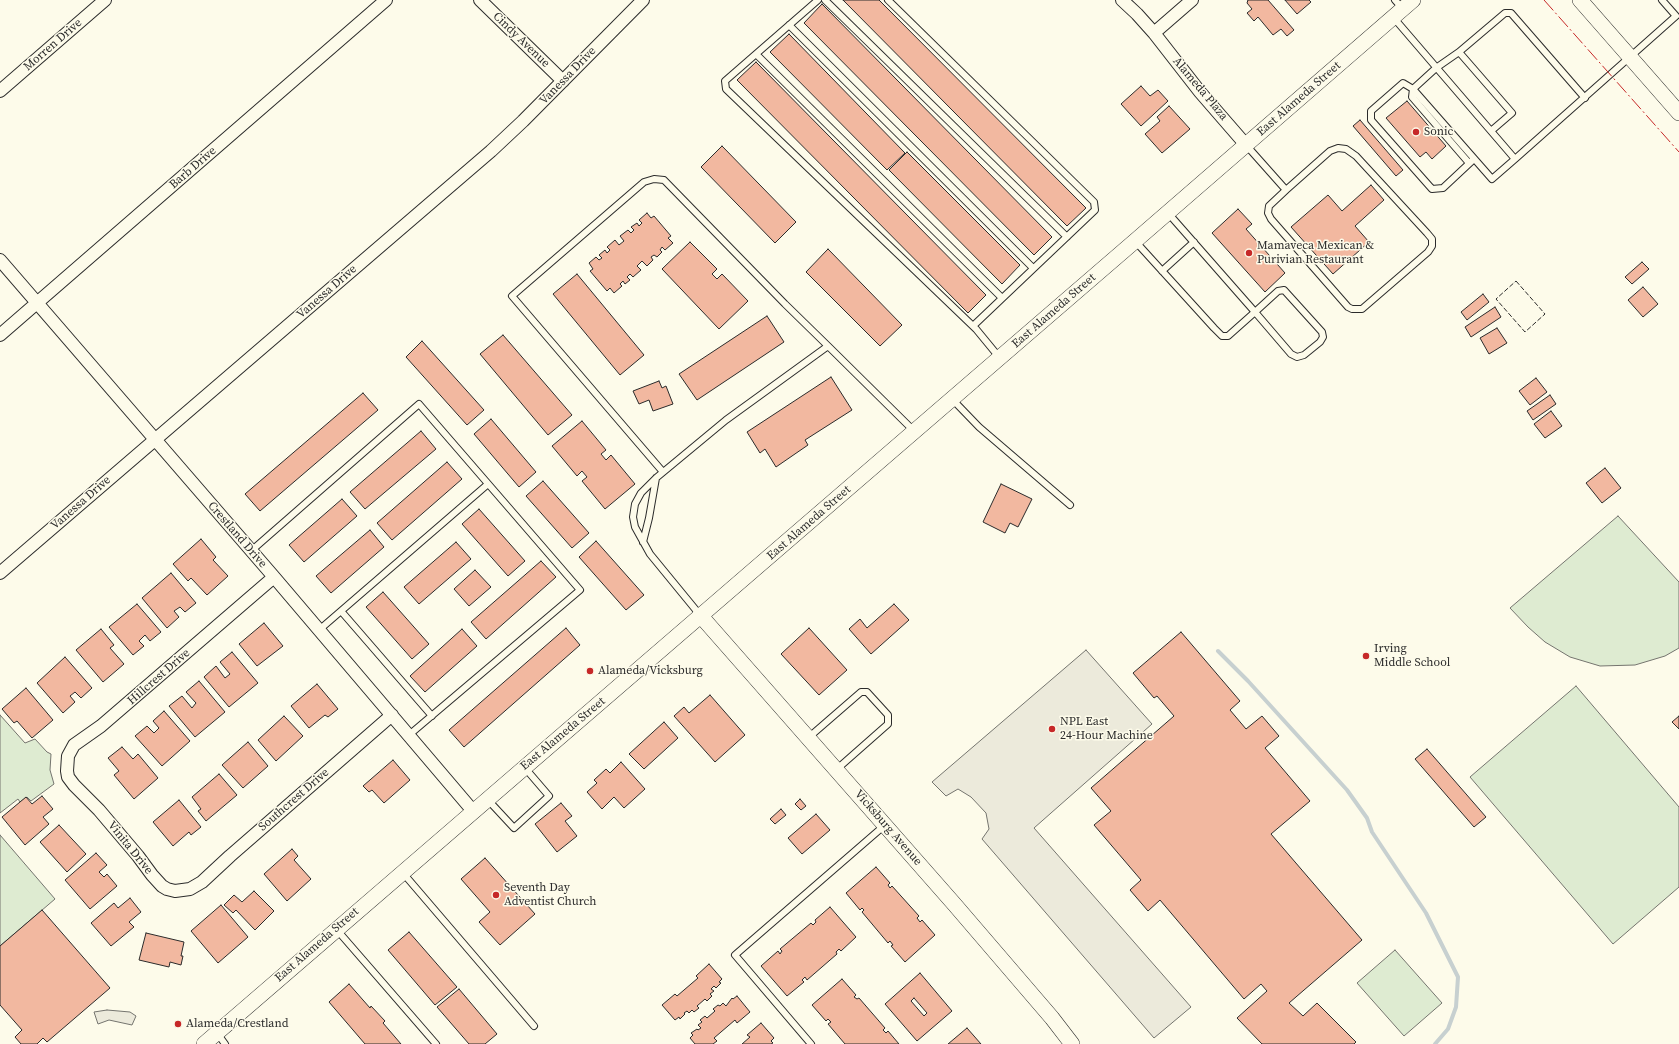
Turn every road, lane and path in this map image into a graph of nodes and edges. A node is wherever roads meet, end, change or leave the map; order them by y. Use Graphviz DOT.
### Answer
graph roads {
  1 [pos="106,0"];
  2 [pos="386,0"];
  3 [pos="480,0"];
  4 [pos="643,0"];
  5 [pos="818,0"];
  6 [pos="825,0"];
  7 [pos="888,0"];
  8 [pos="1122,0"];
  9 [pos="1192,0"];
  10 [pos="1580,0"];
  11 [pos="1662,0"];
  12 [pos="1401,6"];
  13 [pos="1678,15"];
  14 [pos="789,25"];
  15 [pos="1154,33"];
  16 [pos="1459,52"];
  17 [pos="756,54"];
  18 [pos="1631,57"];
  19 [pos="1436,68"];
  20 [pos="563,81"];
  21 [pos="1413,89"];
  22 [pos="0,91"];
  23 [pos="1585,98"];
  24 [pos="1679,112"];
  25 [pos="1491,131"];
  26 [pos="1246,146"];
  27 [pos="1515,158"];
  28 [pos="1472,161"];
  29 [pos="1286,190"];
  30 [pos="1168,213"];
  31 [pos="1067,237"];
  32 [pos="1135,242"];
  33 [pos="1194,242"];
  34 [pos="0,260"];
  35 [pos="1033,268"];
  36 [pos="1162,271"];
  37 [pos="1002,298"];
  38 [pos="37,303"];
  39 [pos="1255,312"];
  40 [pos="973,326"];
  41 [pos="0,335"];
  42 [pos="828,346"];
  43 [pos="1000,358"];
  44 [pos="952,399"];
  45 [pos="915,432"];
  46 [pos="154,440"];
  47 [pos="663,472"];
  48 [pos="656,478"];
  49 [pos="488,484"];
  50 [pos="1070,505"];
  51 [pos="643,542"];
  52 [pos="251,551"];
  53 [pos="0,573"];
  54 [pos="274,577"];
  55 [pos="340,611"];
  56 [pos="700,615"];
  57 [pos="319,630"];
  58 [pos="392,714"];
  59 [pos="432,716"];
  60 [pos="409,735"];
  61 [pos="808,738"];
  62 [pos="524,767"];
  63 [pos="836,770"];
  64 [pos="74,785"];
  65 [pos="487,799"];
  66 [pos="473,810"];
  67 [pos="885,825"];
  68 [pos="402,872"];
  69 [pos="196,886"];
  70 [pos="336,929"];
  71 [pos="534,1026"];
  72 [pos="221,1038"];
  73 [pos="204,1044"];
  74 [pos="436,1044"];
  75 [pos="811,1044"];
  76 [pos="1072,1044"];
  1 -- 22 [label="street, Morren Drive"];
  2 -- 38 [label="street, Barb Drive"];
  3 -- 20 [label="street, Cindy Avenue"];
  4 -- 20 [label="street, Vanessa Drive"];
  5 -- 14 [label="lane"];
  6 -- 31 [label="lane"];
  7 -- 31 [label="lane"];
  8 -- 15 [label="street, Alameda Plaza"];
  9 -- 15 [label="street"];
  10 -- 18 [label="street"];
  11 -- 13 [label="lane"];
  12 -- 19 [label="lane"];
  12 -- 26 [label="street, East Alameda Street"];
  13 -- 18 [label="lane"];
  14 -- 17 [label="lane"];
  14 -- 35 [label="lane"];
  15 -- 26 [label="street, Alameda Plaza"];
  16 -- 19 [label="lane"];
  16 -- 23 [label="lane"];
  16 -- 25 [label="lane"];
  17 -- 37 [label="lane"];
  17 -- 40 [label="lane"];
  18 -- 23 [label="lane"];
  18 -- 24 [label="street"];
  19 -- 21 [label="lane"];
  19 -- 25 [label="lane"];
  20 -- 46 [label="street, Vanessa Drive"];
  21 -- 28 [label="lane"];
  21 -- 28 [label="lane"];
  23 -- 27 [label="lane"];
  25 -- 27 [label="lane"];
  26 -- 29 [label="lane"];
  26 -- 30 [label="street, East Alameda Street"];
  27 -- 28 [label="lane"];
  29 -- 29 [label="lane"];
  30 -- 32 [label="street, East Alameda Street"];
  30 -- 33 [label="lane"];
  31 -- 35 [label="lane"];
  32 -- 36 [label="lane"];
  32 -- 43 [label="street, East Alameda Street"];
  33 -- 36 [label="lane"];
  33 -- 39 [label="lane"];
  34 -- 38 [label="street, Crestland Drive"];
  35 -- 37 [label="lane"];
  36 -- 39 [label="lane"];
  37 -- 40 [label="lane"];
  38 -- 41 [label="street, Barb Drive"];
  38 -- 46 [label="street, Crestland Drive"];
  39 -- 39 [label="lane"];
  40 -- 43 [label="lane"];
  42 -- 45 [label="lane"];
  42 -- 47 [label="lane"];
  42 -- 47 [label="lane"];
  43 -- 44 [label="street, East Alameda Street"];
  44 -- 45 [label="street, East Alameda Street"];
  44 -- 50 [label="lane"];
  45 -- 56 [label="street, East Alameda Street"];
  46 -- 52 [label="street, Crestland Drive"];
  46 -- 53 [label="street, Vanessa Drive"];
  47 -- 48 [label="lane"];
  48 -- 51 [label="lane"];
  48 -- 51 [label="lane"];
  49 -- 52 [label="lane"];
  49 -- 55 [label="lane"];
  49 -- 59 [label="lane"];
  51 -- 56 [label="lane"];
  52 -- 54 [label="street, Crestland Drive"];
  54 -- 57 [label="street, Crestland Drive"];
  54 -- 64 [label="street, Hillcrest Drive"];
  55 -- 57 [label="lane"];
  55 -- 59 [label="lane"];
  56 -- 61 [label="street, Vicksburg Avenue"];
  56 -- 62 [label="street, East Alameda Street"];
  57 -- 58 [label="street, Crestland Drive"];
  58 -- 60 [label="street, Crestland Drive"];
  58 -- 69 [label="street, Southcrest Drive"];
  59 -- 60 [label="lane"];
  60 -- 66 [label="street, Crestland Drive"];
  61 -- 63 [label="street, Vicksburg Avenue"];
  61 -- 63 [label="lane"];
  62 -- 65 [label="street, East Alameda Street"];
  62 -- 65 [label="lane"];
  63 -- 67 [label="street, Vicksburg Avenue"];
  64 -- 69 [label="street, Vinita Drive"];
  65 -- 66 [label="street, East Alameda Street"];
  66 -- 68 [label="street, East Alameda Street"];
  67 -- 75 [label="lane"];
  67 -- 76 [label="street, Vicksburg Avenue"];
  68 -- 70 [label="street, East Alameda Street"];
  68 -- 71 [label="lane"];
  70 -- 72 [label="street, East Alameda Street"];
  70 -- 74 [label="lane"];
  72 -- 73 [label="street, East Alameda Street"];
}
